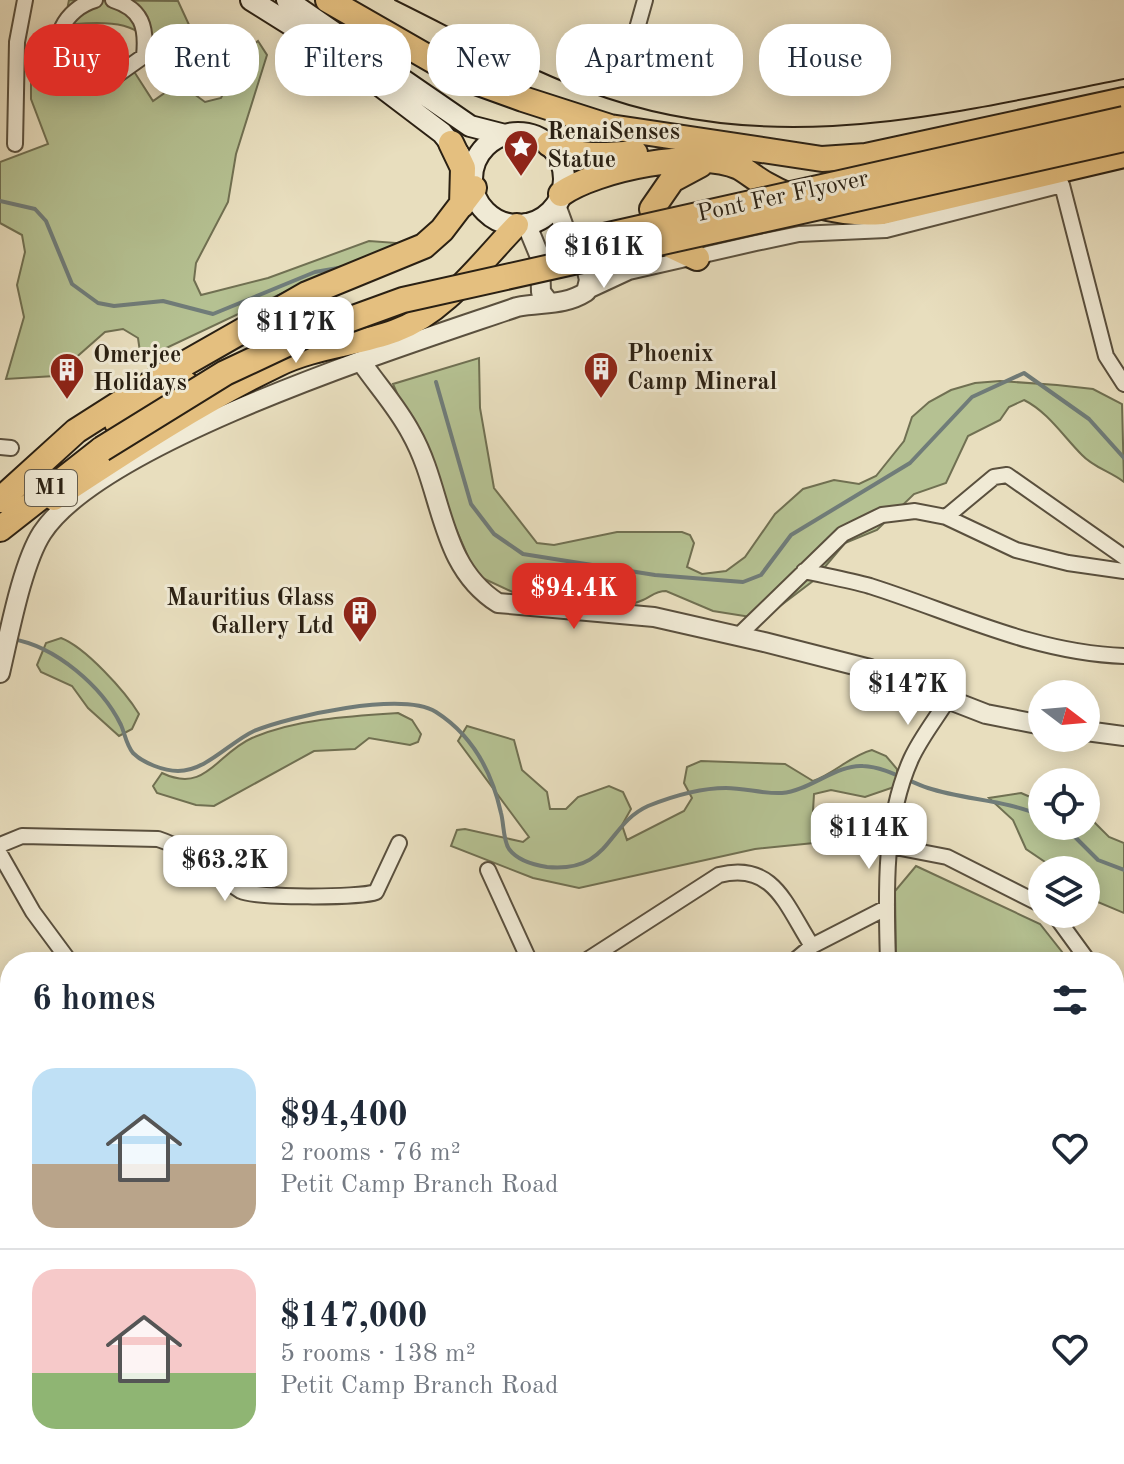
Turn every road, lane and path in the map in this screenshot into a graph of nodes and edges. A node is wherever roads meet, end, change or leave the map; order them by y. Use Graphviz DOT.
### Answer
graph roads {
  1 [pos="25,0"];
  2 [pos="95,0"];
  3 [pos="113,0"];
  4 [pos="251,0"];
  5 [pos="287,0"];
  6 [pos="328,0"];
  7 [pos="645,0"];
  8 [pos="638,24"];
  9 [pos="1124,100"];
  10 [pos="1124,119"];
  11 [pos="505,135"];
  12 [pos="1124,139"];
  13 [pos="451,143"];
  14 [pos="15,144"];
  15 [pos="549,144"];
  16 [pos="770,151"];
  17 [pos="1124,155"];
  18 [pos="709,160"];
  19 [pos="470,189"];
  20 [pos="559,199"];
  21 [pos="521,224"];
  22 [pos="697,258"];
  23 [pos="586,267"];
  24 [pos="629,272"];
  25 [pos="586,292"];
  26 [pos="544,293"];
  27 [pos="362,363"];
  28 [pos="1124,384"];
  29 [pos="99,442"];
  30 [pos="3,516"];
  31 [pos="946,517"];
  32 [pos="0,541"];
  33 [pos="1124,557"];
  34 [pos="804,571"];
  35 [pos="1124,571"];
  36 [pos="738,636"];
  37 [pos="1124,656"];
  38 [pos="0,673"];
  39 [pos="947,701"];
  40 [pos="1028,722"];
  41 [pos="1100,733"];
  42 [pos="1124,736"];
  43 [pos="399,843"];
  44 [pos="0,845"];
  45 [pos="890,846"];
  46 [pos="0,854"];
  47 [pos="488,870"];
  48 [pos="1028,898"];
  49 [pos="886,908"];
  50 [pos="1064,928"];
  51 [pos="812,946"];
  52 [pos="63,952"];
  53 [pos="525,952"];
  54 [pos="600,952"];
  55 [pos="805,952"];
  56 [pos="888,952"];
  57 [pos="1082,952"];
  1 -- 14 [label="street"];
  2 -- 3 [label="street"];
  4 -- 13 [label="main road"];
  5 -- 11 [label="main road"];
  6 -- 16 [label="highway"];
  7 -- 8 [label="street"];
  9 -- 16 [label="highway"];
  10 -- 29 [label="highway, Pont Fer Flyover / M1, bridge"];
  11 -- 15 [label="main road"];
  11 -- 19 [label="main road"];
  12 -- 29 [label="highway, Pont Fer Flyover / M1, bridge"];
  13 -- 19 [label="main road"];
  13 -- 19 [label="highway"];
  15 -- 16 [label="highway"];
  15 -- 20 [label="main road"];
  17 -- 18 [label="highway"];
  18 -- 20 [label="highway"];
  18 -- 22 [label="highway"];
  19 -- 21 [label="main road"];
  19 -- 30 [label="highway"];
  20 -- 21 [label="main road"];
  20 -- 23 [label="street"];
  21 -- 26 [label="street"];
  21 -- 32 [label="main road"];
  22 -- 24 [label="street"];
  22 -- 28 [label="street"];
  23 -- 24 [label="street"];
  23 -- 25 [label="street"];
  24 -- 25 [label="street"];
  25 -- 26 [label="street"];
  26 -- 27 [label="street"];
  27 -- 36 [label="street"];
  27 -- 38 [label="street"];
  29 -- 30 [label="highway, M1"];
  31 -- 33 [label="street"];
  31 -- 34 [label="street"];
  31 -- 35 [label="street"];
  34 -- 36 [label="street"];
  34 -- 37 [label="street"];
  36 -- 39 [label="street"];
  39 -- 40 [label="street"];
  39 -- 45 [label="street"];
  41 -- 42 [label="street"];
  43 -- 44 [label="street"];
  45 -- 48 [label="street"];
  45 -- 49 [label="street"];
  46 -- 52 [label="street"];
  47 -- 53 [label="street"];
  49 -- 51 [label="street"];
  49 -- 56 [label="street"];
  50 -- 57 [label="street"];
  51 -- 54 [label="street"];
  51 -- 55 [label="street"];
}
